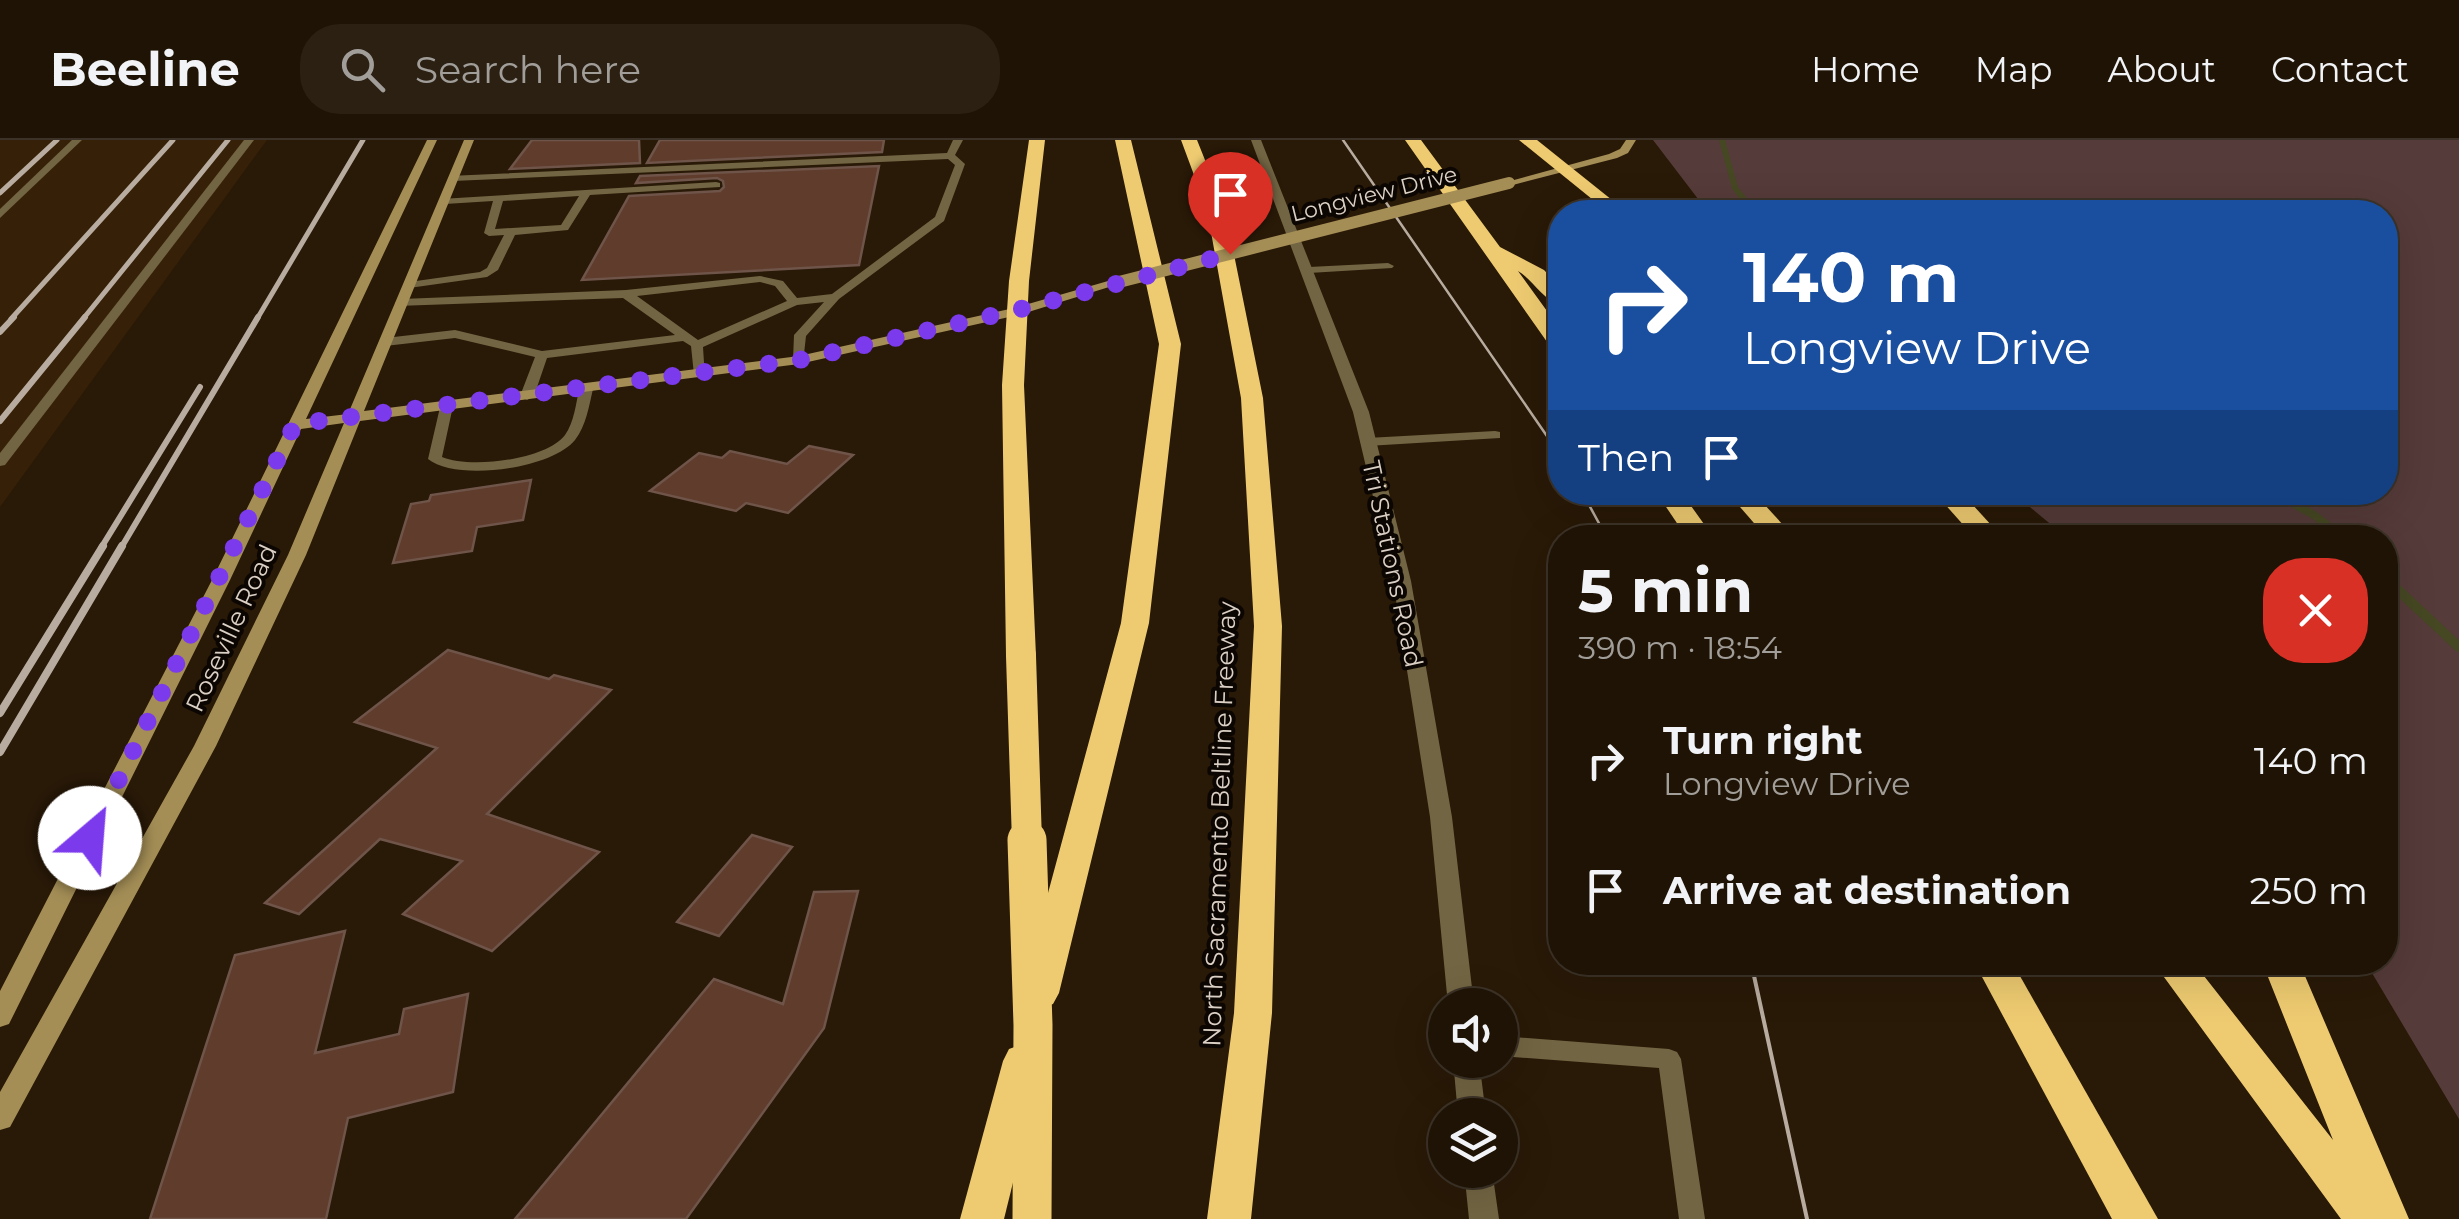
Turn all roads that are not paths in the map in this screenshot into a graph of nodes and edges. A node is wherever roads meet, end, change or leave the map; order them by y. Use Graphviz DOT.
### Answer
graph roads {
  1 [pos="77,140"];
  2 [pos="249,140"];
  3 [pos="432,140"];
  4 [pos="469,140"];
  5 [pos="958,140"];
  6 [pos="1037,140"];
  7 [pos="1123,140"];
  8 [pos="1190,140"];
  9 [pos="1256,140"];
  10 [pos="1412,140"];
  11 [pos="1528,140"];
  12 [pos="1631,140"];
  13 [pos="950,156"];
  14 [pos="1566,168"];
  15 [pos="454,178"];
  16 [pos="716,185"];
  17 [pos="587,192"];
  18 [pos="499,197"];
  19 [pos="1604,200"];
  20 [pos="445,202"];
  21 [pos="0,215"];
  22 [pos="511,231"];
  23 [pos="1490,248"];
  24 [pos="1388,266"];
  25 [pos="1308,270"];
  26 [pos="409,285"];
  27 [pos="1548,286"];
  28 [pos="626,294"];
  29 [pos="835,297"];
  30 [pos="473,300"];
  31 [pos="794,302"];
  32 [pos="401,303"];
  33 [pos="1017,310"];
  34 [pos="1548,328"];
  35 [pos="456,334"];
  36 [pos="691,341"];
  37 [pos="385,342"];
  38 [pos="542,355"];
  39 [pos="799,360"];
  40 [pos="700,375"];
  41 [pos="586,388"];
  42 [pos="528,396"];
  43 [pos="446,406"];
  44 [pos="353,418"];
  45 [pos="295,424"];
  46 [pos="1495,435"];
  47 [pos="1366,442"];
  48 [pos="0,462"];
  49 [pos="1751,505"];
  50 [pos="1958,505"];
  51 [pos="1770,525"];
  52 [pos="1978,525"];
  53 [pos="1999,975"];
  54 [pos="2181,975"];
  55 [pos="2285,975"];
  56 [pos="1458,988"];
  57 [pos="0,1016"];
  58 [pos="1518,1047"];
  59 [pos="0,1118"];
  60 [pos="1480,1188"];
  61 [pos="982,1219"];
  62 [pos="1032,1219"];
  63 [pos="1229,1219"];
  64 [pos="1484,1219"];
  65 [pos="1692,1219"];
  66 [pos="2136,1219"];
  67 [pos="2368,1219"];
  68 [pos="2387,1219"];
  1 -- 21 [label="lane"];
  2 -- 48 [label="lane"];
  3 -- 45 [label="main road, Roseville Road"];
  4 -- 15 [label="main road, Roseville Road"];
  5 -- 13 [label="lane"];
  6 -- 33 [label="highway"];
  7 -- 61 [label="highway"];
  8 -- 63 [label="highway, North Sacramento Beltline Freeway"];
  9 -- 25 [label="street, Tri Stations Road"];
  10 -- 23 [label="highway"];
  11 -- 14 [label="highway"];
  12 -- 14 [label="main road, Longview Drive"];
  13 -- 15 [label="lane"];
  13 -- 29 [label="lane"];
  14 -- 19 [label="highway"];
  14 -- 33 [label="main road, Longview Drive, bridge"];
  15 -- 20 [label="main road, Roseville Road"];
  16 -- 17 [label="lane"];
  17 -- 18 [label="lane"];
  17 -- 22 [label="lane"];
  18 -- 20 [label="lane"];
  18 -- 22 [label="lane"];
  20 -- 26 [label="main road, Roseville Road"];
  22 -- 26 [label="lane"];
  23 -- 27 [label="highway"];
  23 -- 34 [label="highway"];
  24 -- 25 [label="lane"];
  25 -- 47 [label="street, Tri Stations Road"];
  26 -- 32 [label="main road, Roseville Road"];
  28 -- 30 [label="lane"];
  28 -- 31 [label="lane"];
  28 -- 36 [label="lane"];
  29 -- 31 [label="lane"];
  29 -- 39 [label="lane"];
  30 -- 32 [label="lane"];
  30 -- 35 [label="lane"];
  31 -- 36 [label="lane"];
  32 -- 37 [label="main road, Roseville Road"];
  33 -- 39 [label="main road, Longview Drive"];
  33 -- 62 [label="highway, bridge"];
  35 -- 37 [label="lane"];
  35 -- 38 [label="lane"];
  36 -- 38 [label="lane"];
  36 -- 40 [label="lane"];
  37 -- 44 [label="main road, Roseville Road"];
  38 -- 42 [label="lane"];
  39 -- 40 [label="main road, Longview Drive"];
  40 -- 41 [label="main road, Longview Drive"];
  41 -- 42 [label="main road, Longview Drive"];
  41 -- 43 [label="lane"];
  42 -- 43 [label="main road, Longview Drive"];
  43 -- 44 [label="main road, Longview Drive"];
  44 -- 45 [label="main road, Longview Drive"];
  44 -- 59 [label="main road, Roseville Road"];
  45 -- 57 [label="main road, Roseville Road"];
  46 -- 47 [label="lane"];
  47 -- 56 [label="street, Tri Stations Road"];
  49 -- 51 [label="highway"];
  50 -- 52 [label="highway"];
  53 -- 66 [label="highway"];
  54 -- 67 [label="highway"];
  55 -- 68 [label="highway"];
  58 -- 65 [label="lane"];
  60 -- 64 [label="street"];
}
